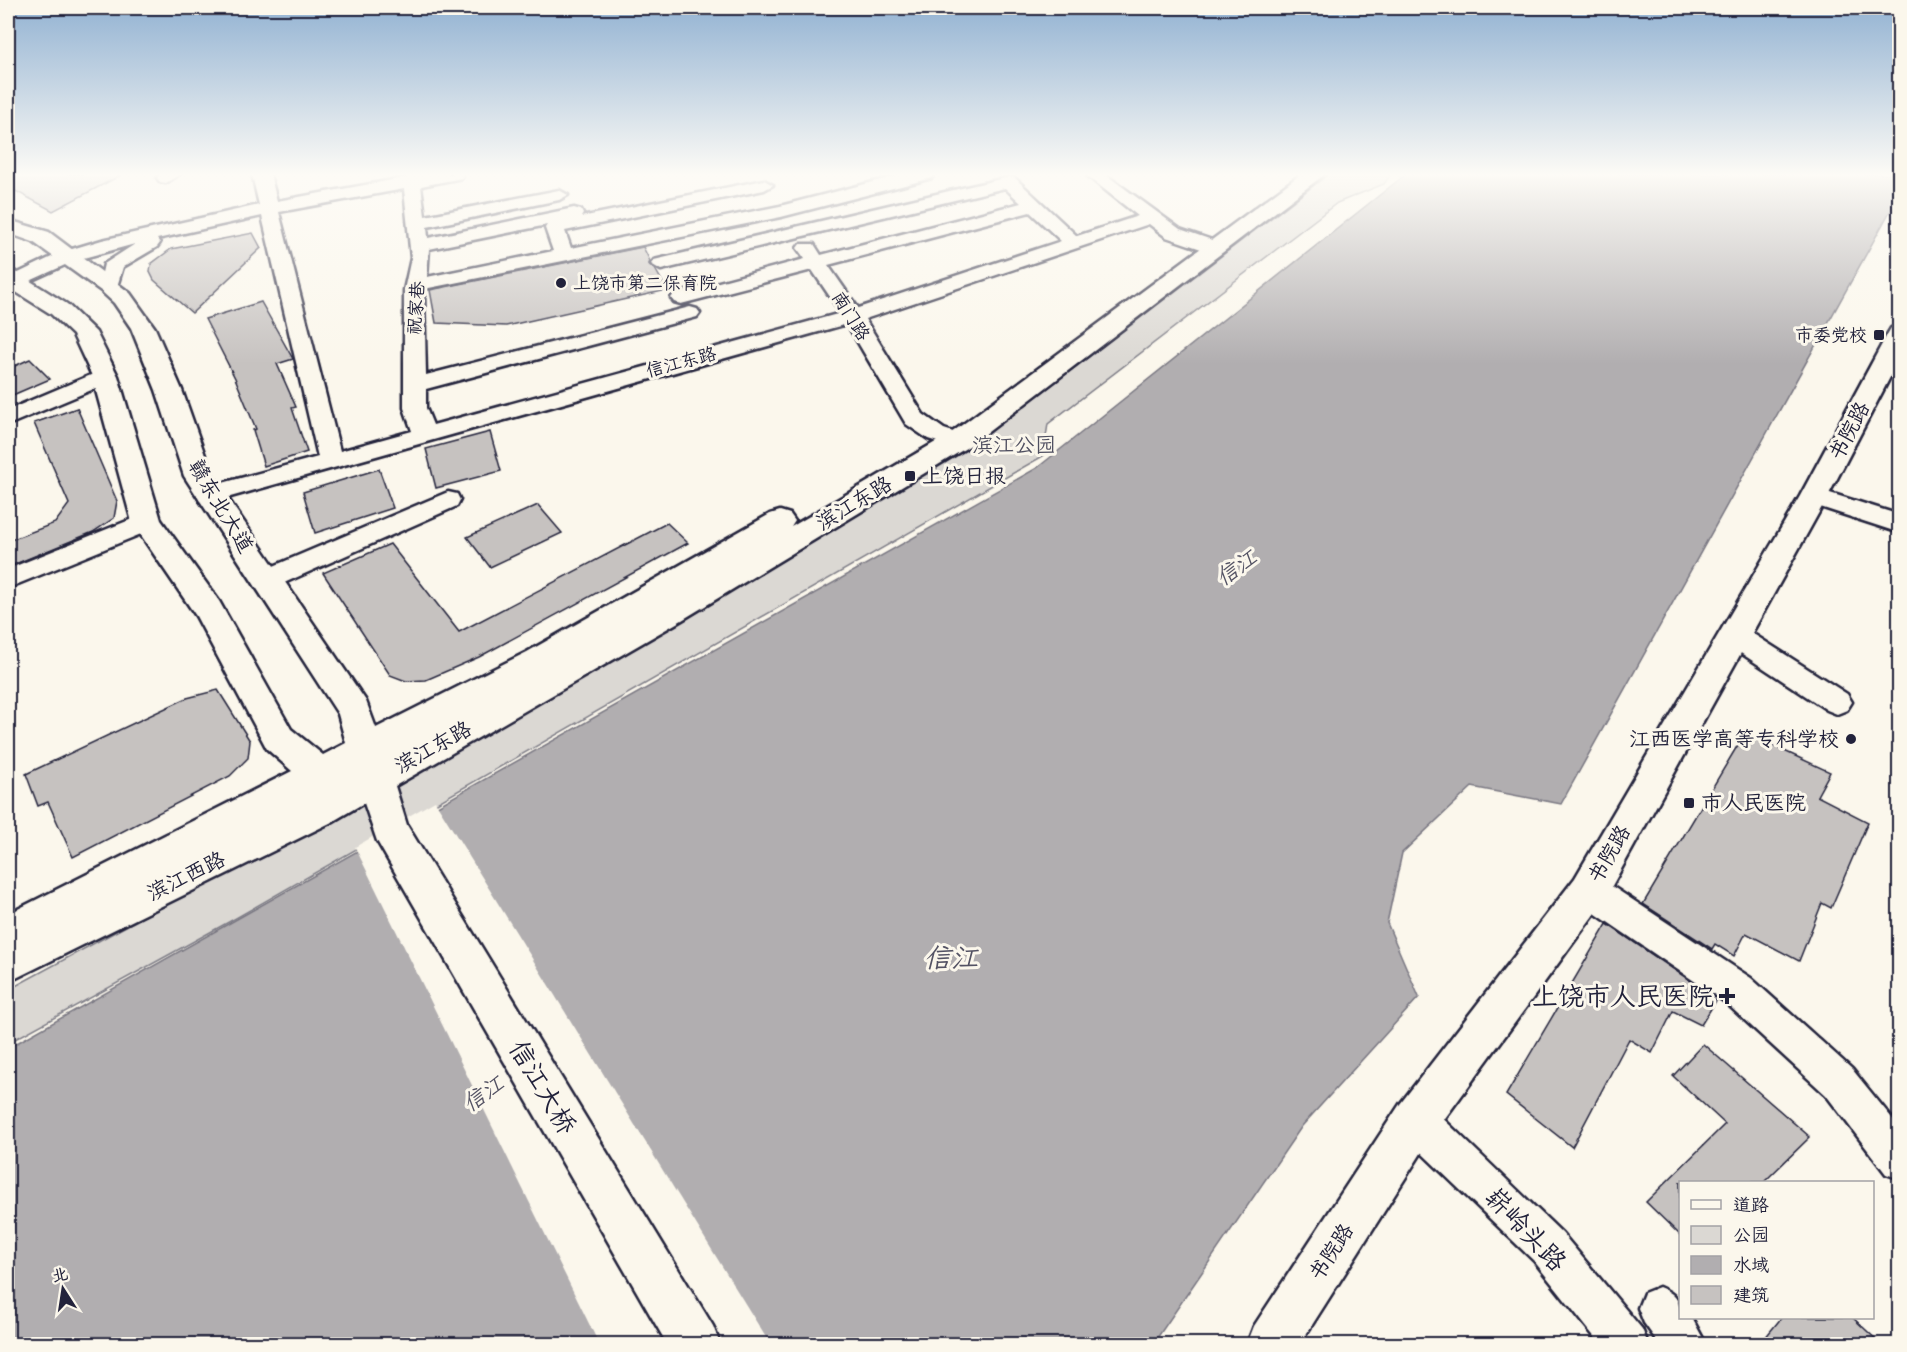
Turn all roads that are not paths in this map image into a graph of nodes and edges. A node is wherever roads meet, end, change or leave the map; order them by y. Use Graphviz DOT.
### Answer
graph roads {
  1 [pos="41,237"];
  2 [pos="145,237"];
  3 [pos="159,237"];
  4 [pos="279,237"];
  5 [pos="419,237"];
  6 [pos="460,237"];
  7 [pos="557,237"];
  8 [pos="660,237"];
  9 [pos="786,237"];
  10 [pos="799,237"];
  11 [pos="911,237"];
  12 [pos="1068,237"];
  13 [pos="1095,237"];
  14 [pos="1184,237"];
  15 [pos="1216,237"];
  16 [pos="1218,237"];
  17 [pos="646,240"];
  18 [pos="1075,244"];
  19 [pos="420,245"];
  20 [pos="1206,245"];
  21 [pos="564,255"];
  22 [pos="69,256"];
  23 [pos="816,262"];
  24 [pos="662,271"];
  25 [pos="10,281"];
  26 [pos="415,285"];
  27 [pos="96,301"];
  28 [pos="686,306"];
  29 [pos="853,316"];
  30 [pos="1899,333"];
  31 [pos="714,353"];
  32 [pos="105,376"];
  33 [pos="415,384"];
  34 [pos="8,418"];
  35 [pos="423,434"];
  36 [pos="947,438"];
  37 [pos="331,461"];
  38 [pos="209,495"];
  39 [pos="1814,496"];
  40 [pos="448,500"];
  41 [pos="147,522"];
  42 [pos="1899,524"];
  43 [pos="8,579"];
  44 [pos="266,580"];
  45 [pos="1734,635"];
  46 [pos="1837,702"];
  47 [pos="353,774"];
  48 [pos="1589,890"];
  49 [pos="8,934"];
  50 [pos="8,963"];
  51 [pos="1416,1120"];
  52 [pos="1899,1160"];
  53 [pos="1659,1308"];
  54 [pos="695,1344"];
  55 [pos="1272,1344"];
  56 [pos="1627,1344"];
  57 [pos="1685,1344"];
  1 -- 22 [label="main road, 赣东北大道"];
  2 -- 22 [label="street"];
  3 -- 27 [label="street"];
  4 -- 37 [label="street"];
  5 -- 19 [label="street, 祝家巷"];
  6 -- 19 [label="street"];
  7 -- 21 [label="street"];
  8 -- 17 [label="street"];
  9 -- 24 [label="street"];
  10 -- 23 [label="street, 南门路"];
  11 -- 23 [label="street"];
  12 -- 18 [label="street"];
  13 -- 18 [label="street, 信江东路"];
  14 -- 20 [label="street"];
  15 -- 20 [label="main road, 滨江东路"];
  16 -- 20 [label="main road, 滨江东路"];
  17 -- 21 [label="street"];
  17 -- 24 [label="street"];
  18 -- 29 [label="street, 信江东路"];
  19 -- 26 [label="street, 祝家巷"];
  20 -- 36 [label="main road, 滨江东路"];
  21 -- 26 [label="street"];
  22 -- 25 [label="street"];
  22 -- 27 [label="main road, 赣东北大道"];
  23 -- 28 [label="street"];
  23 -- 29 [label="street, 南门路"];
  24 -- 28 [label="street"];
  25 -- 27 [label="main road"];
  26 -- 33 [label="street, 祝家巷"];
  27 -- 32 [label="main road"];
  27 -- 38 [label="main road, 赣东北大道"];
  28 -- 31 [label="street"];
  28 -- 33 [label="street"];
  29 -- 31 [label="street, 信江东路"];
  29 -- 36 [label="street, 南门路"];
  30 -- 39 [label="main road, 书院路"];
  31 -- 35 [label="street, 信江东路"];
  32 -- 34 [label="street"];
  32 -- 41 [label="main road"];
  33 -- 35 [label="street, 祝家巷"];
  35 -- 37 [label="street, 信江东路"];
  36 -- 47 [label="main road, 滨江东路"];
  37 -- 38 [label="street, 信江东路"];
  38 -- 44 [label="main road, 赣东北大道"];
  39 -- 42 [label="street"];
  39 -- 45 [label="main road, 书院路"];
  40 -- 44 [label="street"];
  41 -- 43 [label="street"];
  41 -- 47 [label="main road"];
  44 -- 47 [label="main road, 赣东北大道"];
  45 -- 46 [label="street"];
  45 -- 48 [label="main road, 书院路"];
  47 -- 49 [label="main road, 滨江西路"];
  47 -- 50 [label="main road, 滨江西路"];
  47 -- 54 [label="main road, 信江大桥"];
  48 -- 51 [label="main road, 书院路"];
  48 -- 52 [label="street"];
  51 -- 55 [label="main road, 书院路"];
  51 -- 56 [label="street, 崭岭头路"];
  53 -- 57 [label="street"];
}
